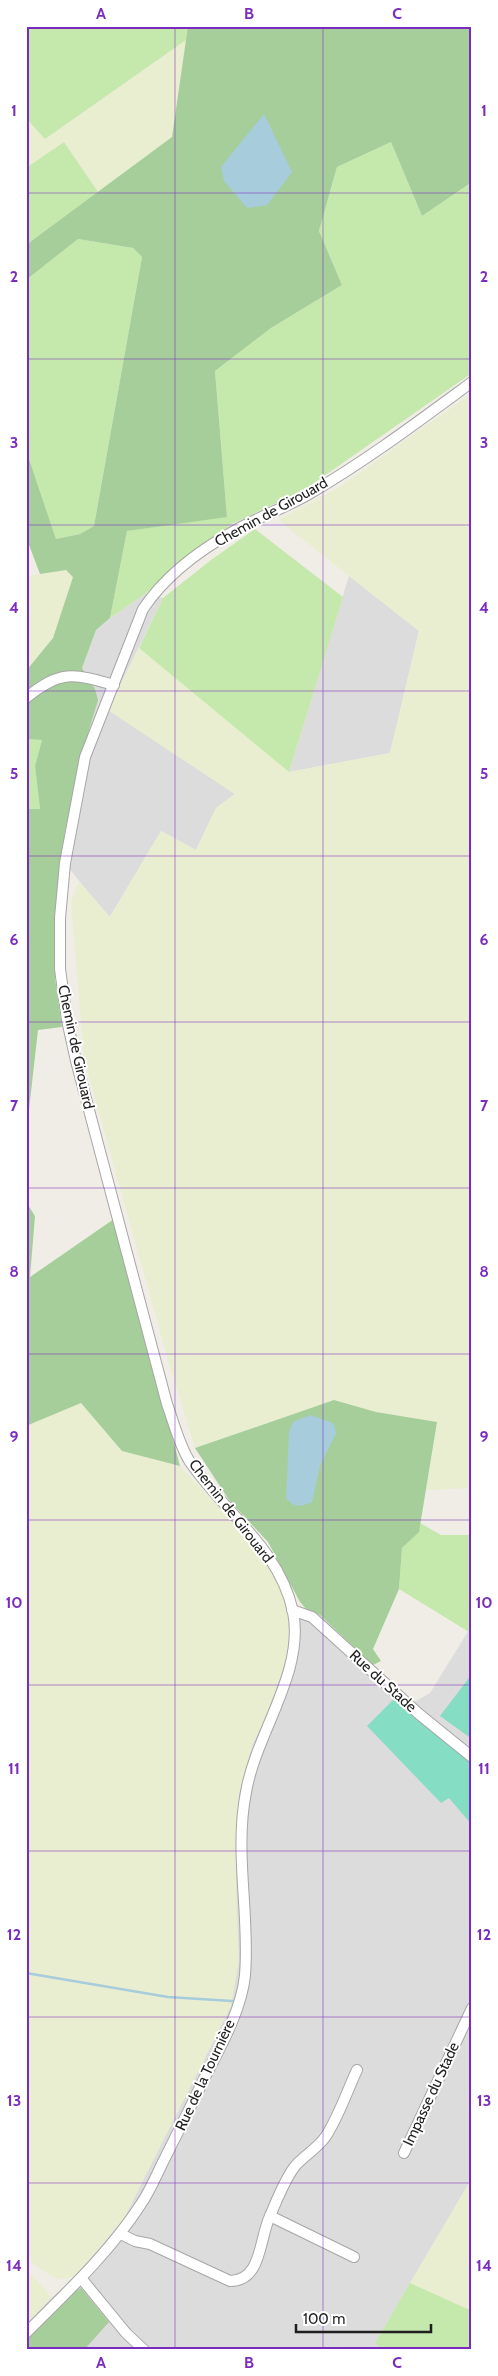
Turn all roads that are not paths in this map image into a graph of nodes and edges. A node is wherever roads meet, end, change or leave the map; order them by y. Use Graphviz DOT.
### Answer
graph roads {
  1 [pos="472,382"];
  2 [pos="114,685"];
  3 [pos="26,698"];
  4 [pos="292,1610"];
  5 [pos="472,1757"];
  6 [pos="241,1843"];
  7 [pos="472,2008"];
  8 [pos="357,2070"];
  9 [pos="404,2153"];
  10 [pos="270,2216"];
  11 [pos="121,2234"];
  12 [pos="354,2257"];
  13 [pos="81,2278"];
  14 [pos="26,2333"];
  15 [pos="144,2350"];
  1 -- 2 [label="street, Chemin de Girouard"];
  2 -- 3 [label="street"];
  2 -- 4 [label="street, Chemin de Girouard"];
  4 -- 5 [label="street, Rue du Stade"];
  4 -- 6 [label="street, Chemin de Girouard"];
  6 -- 11 [label="street, Rue de la Tournière"];
  7 -- 9 [label="street, Impasse du Stade"];
  8 -- 10 [label="street"];
  10 -- 11 [label="street"];
  10 -- 12 [label="street"];
  11 -- 13 [label="street, Rue de la Tournière"];
  13 -- 14 [label="street"];
  13 -- 15 [label="street"];
}
